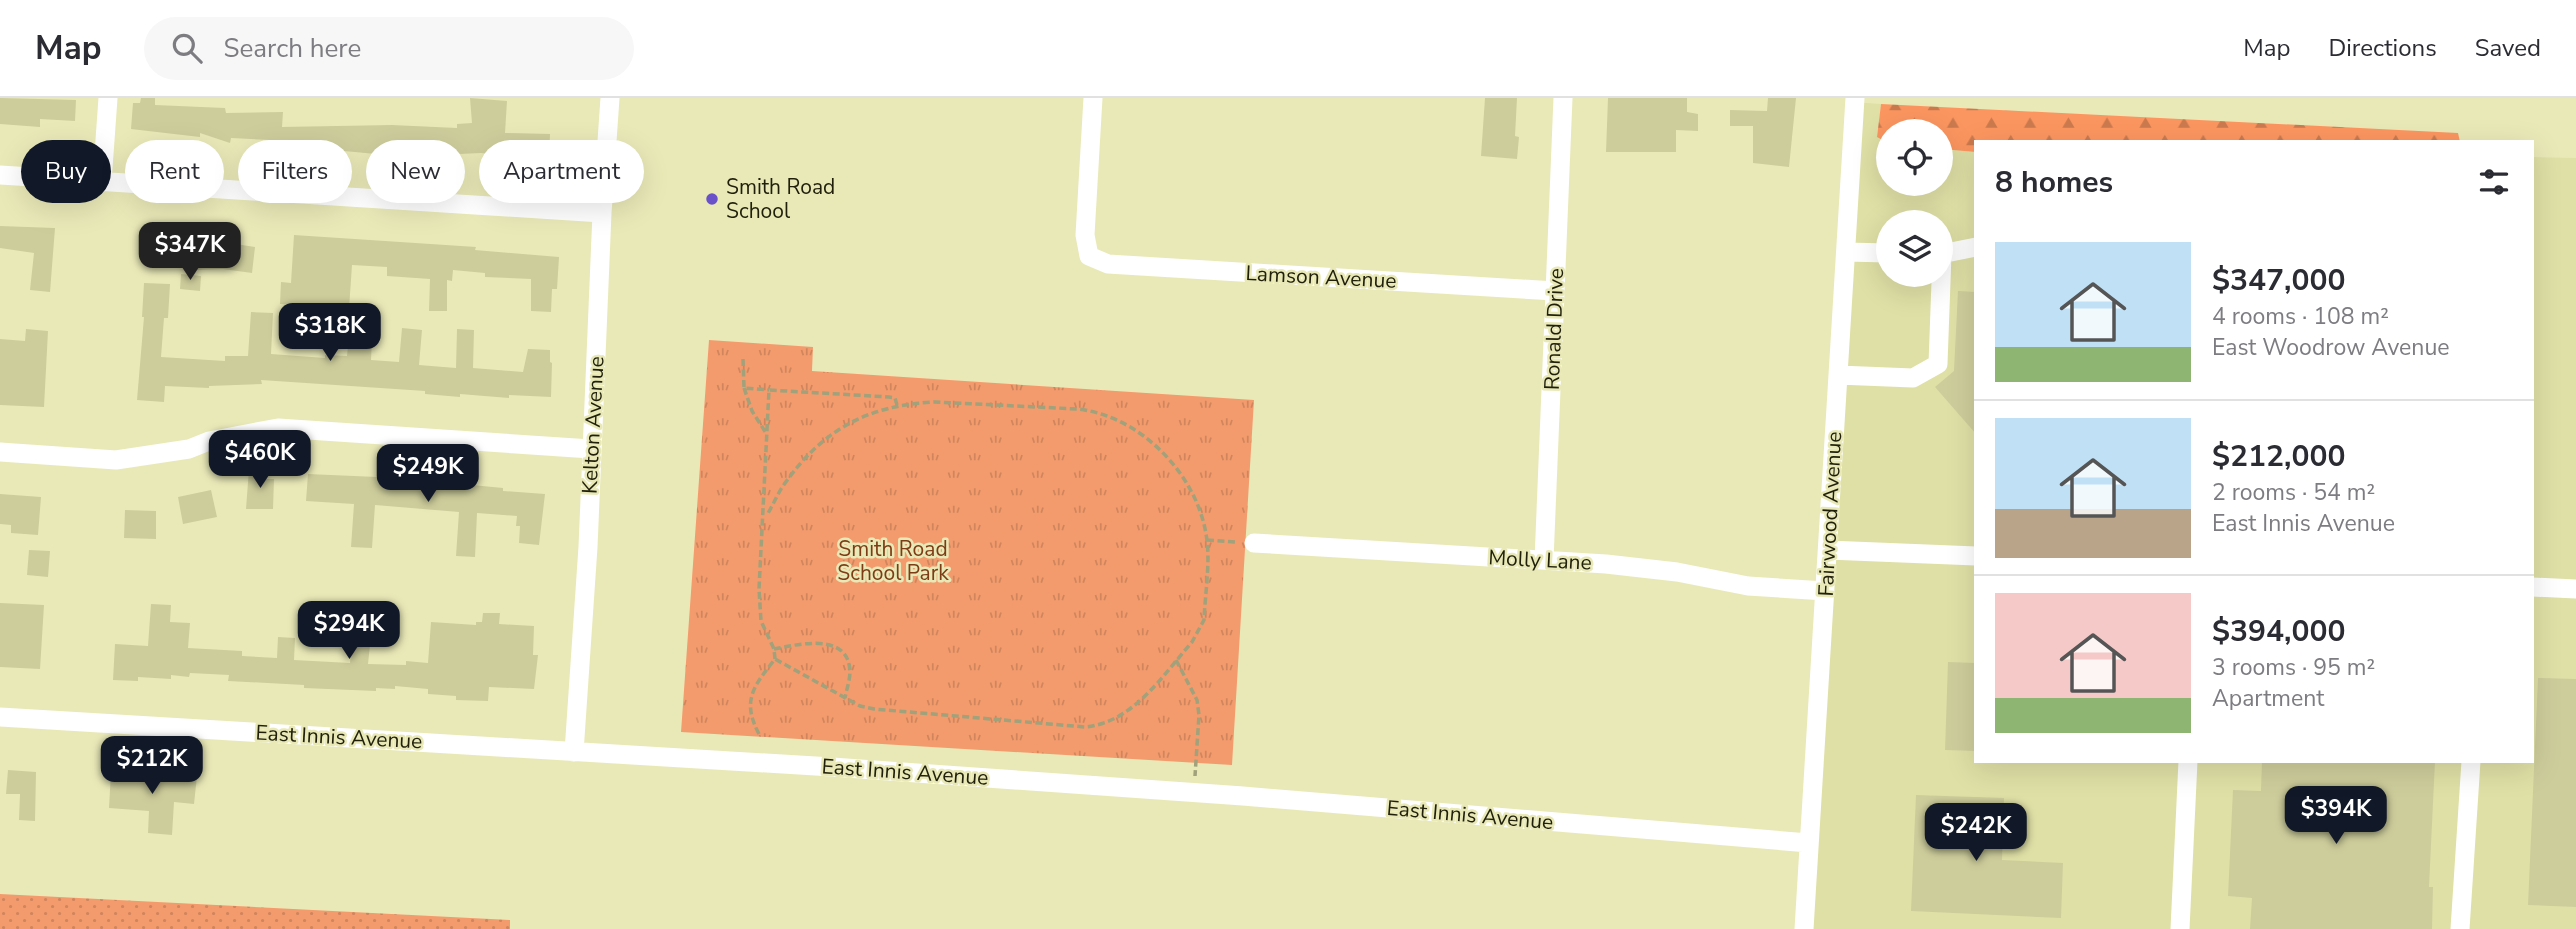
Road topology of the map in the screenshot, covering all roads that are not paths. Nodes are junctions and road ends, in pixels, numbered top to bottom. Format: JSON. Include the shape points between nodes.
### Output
{"nodes":[{"id":1,"x":108,"y":98,"type":"edge"},
{"id":2,"x":610,"y":98,"type":"edge"},
{"id":3,"x":1093,"y":98,"type":"edge"},
{"id":4,"x":1563,"y":98,"type":"edge"},
{"id":5,"x":1855,"y":98,"type":"edge"},
{"id":6,"x":105,"y":140,"type":"edge"},
{"id":7,"x":0,"y":175,"type":"edge"},
{"id":8,"x":21,"y":176,"type":"edge"},
{"id":9,"x":111,"y":183,"type":"edge"},
{"id":10,"x":602,"y":213,"type":"junction"},
{"id":11,"x":1974,"y":247,"type":"edge"},
{"id":12,"x":1953,"y":252,"type":"edge"},
{"id":13,"x":1846,"y":253,"type":"junction"},
{"id":14,"x":1876,"y":253,"type":"edge"},
{"id":15,"x":1940,"y":287,"type":"edge"},
{"id":16,"x":1555,"y":291,"type":"junction"},
{"id":17,"x":1838,"y":375,"type":"junction"},
{"id":18,"x":590,"y":449,"type":"junction"},
{"id":19,"x":0,"y":452,"type":"edge"},
{"id":20,"x":1254,"y":543,"type":"road end"},
{"id":21,"x":1828,"y":550,"type":"junction"},
{"id":22,"x":1974,"y":556,"type":"edge"},
{"id":23,"x":1544,"y":560,"type":"junction"},
{"id":24,"x":2534,"y":587,"type":"edge"},
{"id":25,"x":2576,"y":589,"type":"edge"},
{"id":26,"x":1825,"y":591,"type":"junction"},
{"id":27,"x":0,"y":717,"type":"edge"},
{"id":28,"x":573,"y":751,"type":"junction"},
{"id":29,"x":2188,"y":763,"type":"edge"},
{"id":30,"x":2471,"y":763,"type":"edge"},
{"id":31,"x":1809,"y":843,"type":"junction"},
{"id":32,"x":1804,"y":929,"type":"edge"},
{"id":33,"x":2180,"y":929,"type":"edge"},
{"id":34,"x":2460,"y":929,"type":"edge"}],
"edges":[{"from":1,"to":6,"type":"street"},
{"from":2,"to":10,"type":"street","name":"Kelton Avenue"},
{"from":3,"to":16,"type":"street","name":"Lamson Avenue","via":[[1085,235],[1088,256],[1108,264]]},
{"from":4,"to":16,"type":"street","name":"Ronald Drive"},
{"from":5,"to":13,"type":"street","name":"Fairwood Avenue"},
{"from":7,"to":8,"type":"street"},
{"from":9,"to":10,"type":"street"},
{"from":10,"to":18,"type":"street","name":"Kelton Avenue"},
{"from":11,"to":12,"type":"street"},
{"from":13,"to":14,"type":"street"},
{"from":13,"to":17,"type":"street","name":"Fairwood Avenue"},
{"from":15,"to":17,"type":"street","via":[[1938,364],[1913,378]]},
{"from":16,"to":23,"type":"street","name":"Ronald Drive"},
{"from":17,"to":21,"type":"street","name":"Fairwood Avenue"},
{"from":18,"to":19,"type":"street","via":[[278,428],[116,460]]},
{"from":18,"to":28,"type":"street","name":"Kelton Avenue","via":[[588,547]]},
{"from":20,"to":23,"type":"street","name":"Molly Lane"},
{"from":21,"to":22,"type":"street"},
{"from":21,"to":26,"type":"street","name":"Fairwood Avenue"},
{"from":23,"to":26,"type":"street","name":"Molly Lane"},
{"from":24,"to":25,"type":"street"},
{"from":26,"to":31,"type":"street","name":"Fairwood Avenue"},
{"from":27,"to":28,"type":"street","name":"East Innis Avenue"},
{"from":28,"to":31,"type":"street","name":"East Innis Avenue","via":[[1194,792]]},
{"from":29,"to":33,"type":"street"},
{"from":30,"to":34,"type":"street"},
{"from":31,"to":32,"type":"street","name":"Fairwood Avenue"}]}
